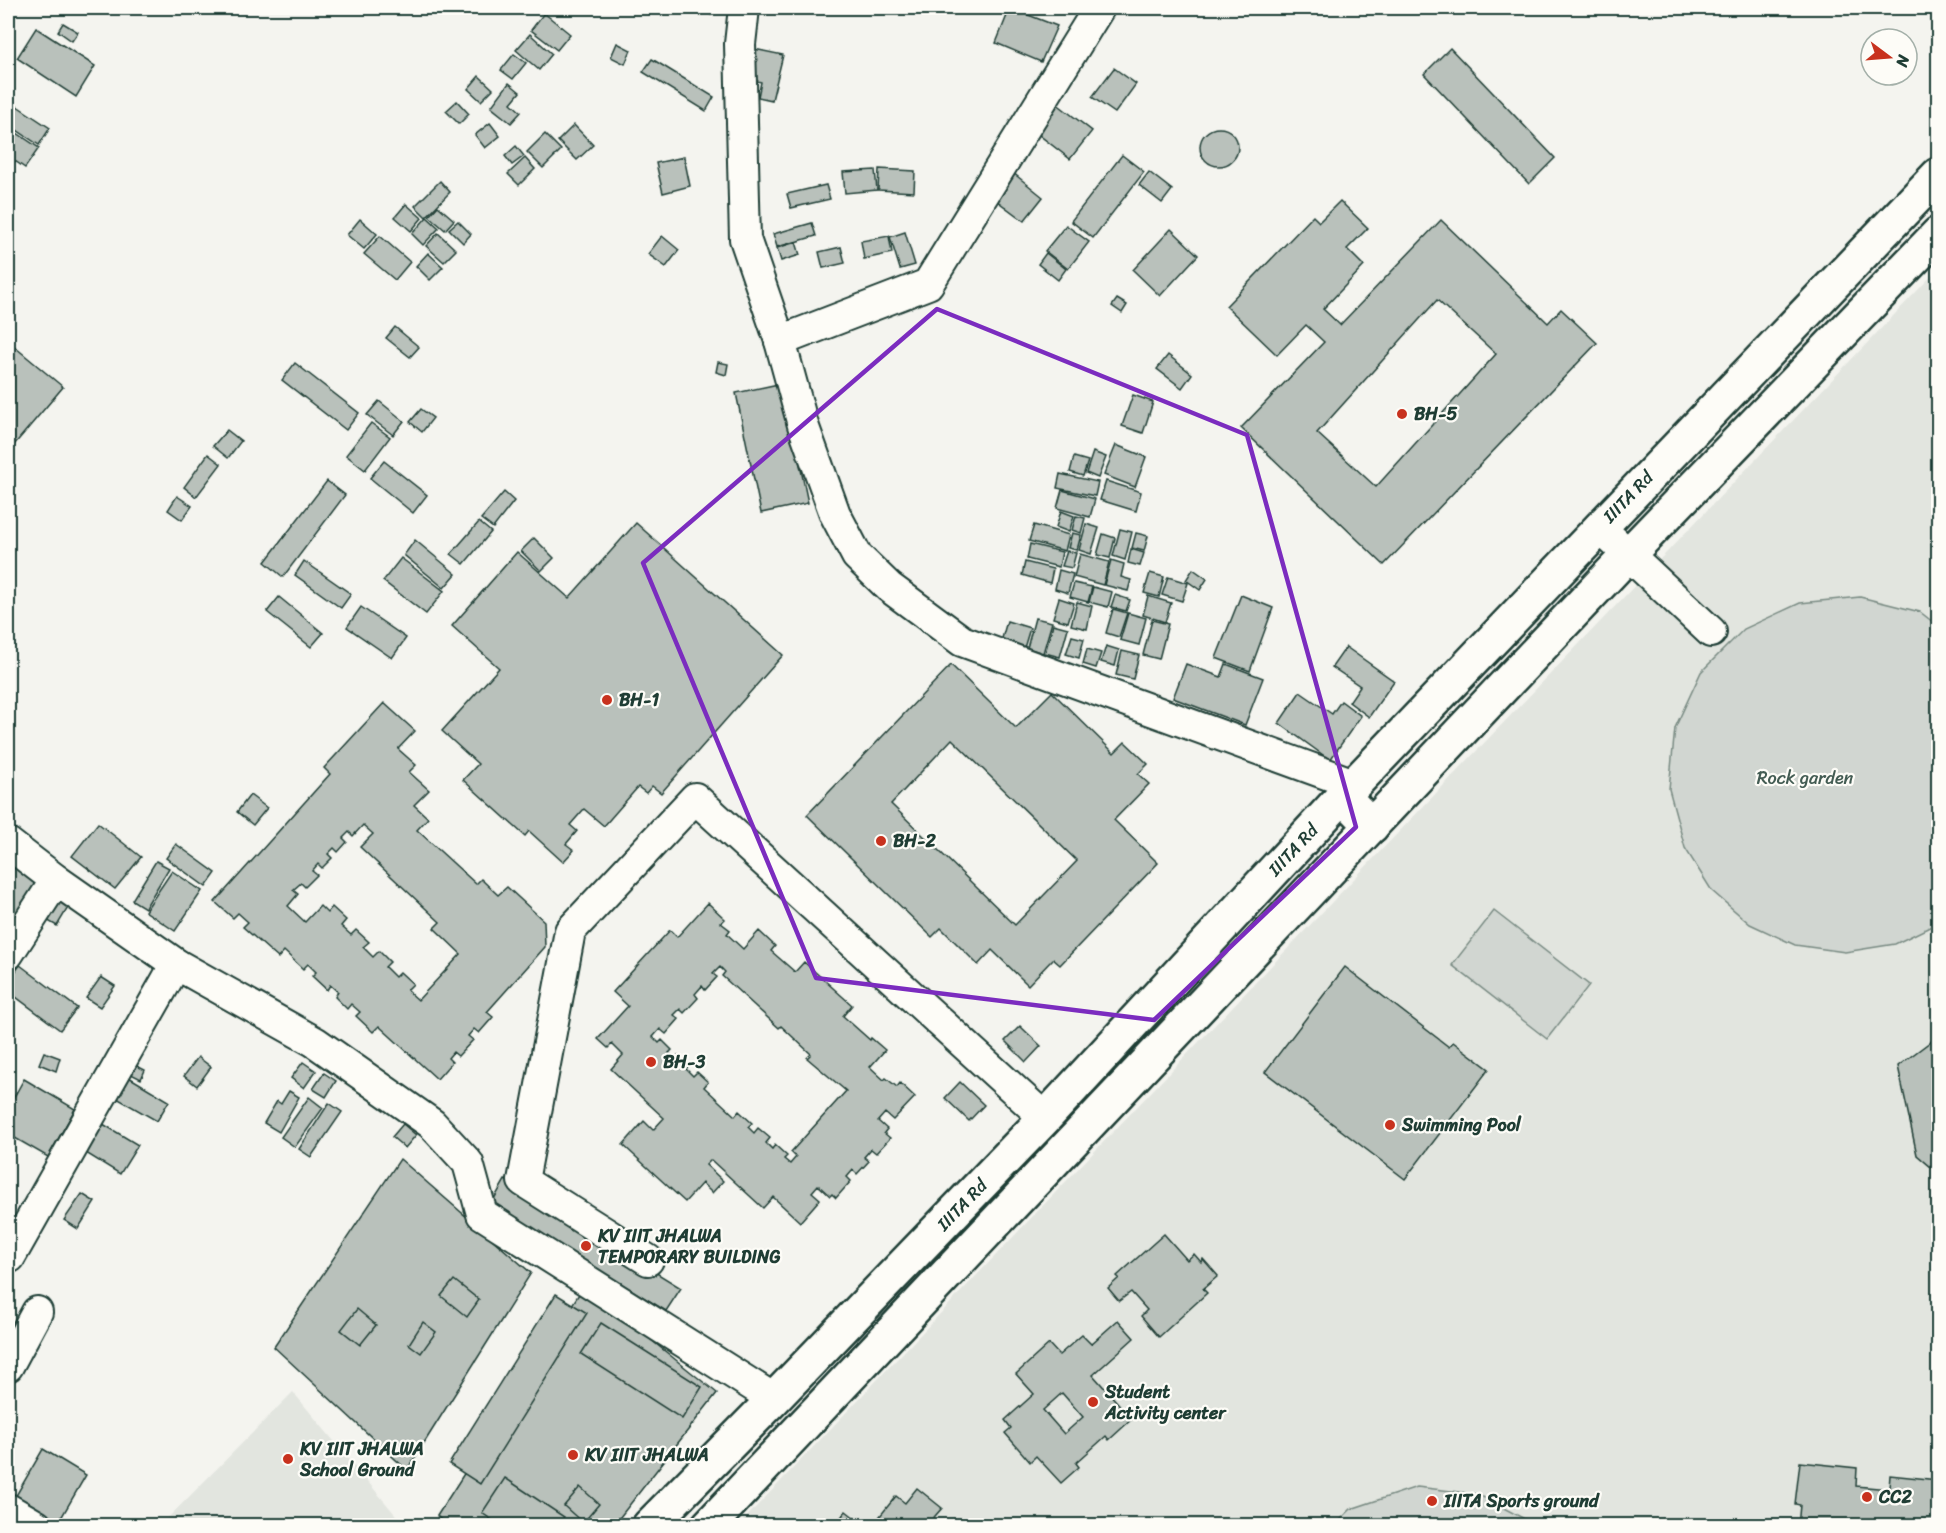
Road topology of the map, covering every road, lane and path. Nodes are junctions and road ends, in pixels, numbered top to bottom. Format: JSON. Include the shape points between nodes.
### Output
{"nodes":[{"id":1,"x":744,"y":8,"type":"edge"},
{"id":2,"x":1099,"y":8,"type":"edge"},
{"id":3,"x":1938,"y":175,"type":"edge"},
{"id":4,"x":1938,"y":234,"type":"edge"},
{"id":5,"x":780,"y":340,"type":"junction"},
{"id":6,"x":1599,"y":527,"type":"junction"},
{"id":7,"x":1628,"y":555,"type":"junction"},
{"id":8,"x":1711,"y":632,"type":"dead end"},
{"id":9,"x":1349,"y":790,"type":"junction"},
{"id":10,"x":1372,"y":826,"type":"junction"},
{"id":11,"x":8,"y":843,"type":"edge"},
{"id":12,"x":56,"y":880,"type":"junction"},
{"id":13,"x":8,"y":954,"type":"edge"},
{"id":14,"x":177,"y":964,"type":"junction"},
{"id":15,"x":1045,"y":1118,"type":"junction"},
{"id":16,"x":1068,"y":1146,"type":"junction"},
{"id":17,"x":10,"y":1257,"type":"dead end"},
{"id":18,"x":648,"y":1260,"type":"dead end"},
{"id":19,"x":37,"y":1312,"type":"dead end"},
{"id":20,"x":8,"y":1366,"type":"edge"},
{"id":21,"x":774,"y":1400,"type":"junction"},
{"id":22,"x":802,"y":1427,"type":"junction"},
{"id":23,"x":8,"y":1509,"type":"edge"},
{"id":24,"x":38,"y":1526,"type":"edge"},
{"id":25,"x":649,"y":1526,"type":"edge"},
{"id":26,"x":708,"y":1526,"type":"edge"}],
"edges":[{"from":1,"to":5,"type":"street","via":[[740,44],[745,239]]},
{"from":2,"to":5,"type":"street","via":[[928,284]]},
{"from":3,"to":6,"type":"main road","name":"IIITA Rd"},
{"from":4,"to":7,"type":"main road","name":"IIITA Rd"},
{"from":5,"to":9,"type":"street","via":[[803,425],[835,514],[857,556],[889,587],[962,641]]},
{"from":6,"to":7,"type":"street"},
{"from":6,"to":9,"type":"main road","name":"IIITA Rd"},
{"from":7,"to":8,"type":"street"},
{"from":7,"to":10,"type":"main road","name":"IIITA Rd"},
{"from":9,"to":10,"type":"main road"},
{"from":9,"to":15,"type":"main road","name":"IIITA Rd"},
{"from":10,"to":16,"type":"main road","name":"IIITA Rd"},
{"from":11,"to":12,"type":"street"},
{"from":12,"to":13,"type":"street"},
{"from":12,"to":14,"type":"street"},
{"from":14,"to":17,"type":"street"},
{"from":14,"to":21,"type":"street","via":[[315,1042],[432,1124],[468,1163],[482,1214]]},
{"from":15,"to":16,"type":"main road"},
{"from":15,"to":18,"type":"street","via":[[695,798],[570,931],[523,1181]]},
{"from":15,"to":21,"type":"main road","name":"IIITA Rd"},
{"from":16,"to":22,"type":"main road","name":"IIITA Rd"},
{"from":19,"to":20,"type":"street"},
{"from":21,"to":22,"type":"main road"},
{"from":21,"to":25,"type":"main road","name":"IIITA Rd"},
{"from":22,"to":26,"type":"main road","name":"IIITA Rd"},
{"from":23,"to":24,"type":"street"}]}
